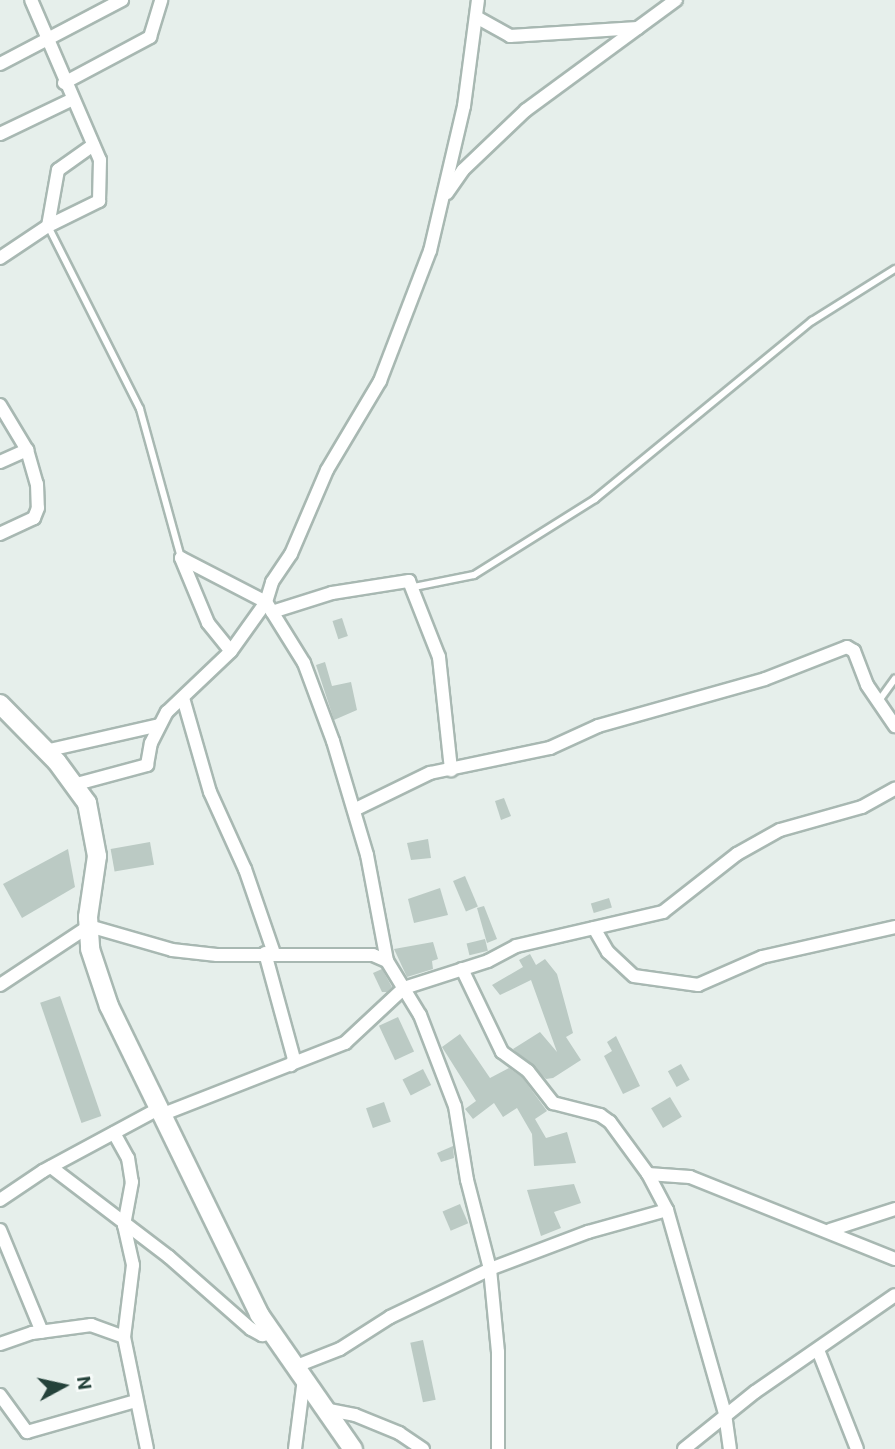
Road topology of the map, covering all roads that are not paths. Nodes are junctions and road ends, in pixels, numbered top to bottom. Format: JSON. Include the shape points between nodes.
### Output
{"nodes":[{"id":1,"x":31,"y":0,"type":"edge"},
{"id":2,"x":122,"y":0,"type":"edge"},
{"id":3,"x":161,"y":0,"type":"edge"},
{"id":4,"x":478,"y":0,"type":"edge"},
{"id":5,"x":676,"y":0,"type":"edge"},
{"id":6,"x":478,"y":18,"type":"junction"},
{"id":7,"x":638,"y":28,"type":"junction"},
{"id":8,"x":46,"y":40,"type":"junction"},
{"id":9,"x":0,"y":64,"type":"edge"},
{"id":10,"x":64,"y":83,"type":"junction"},
{"id":11,"x":71,"y":100,"type":"junction"},
{"id":12,"x":0,"y":134,"type":"edge"},
{"id":13,"x":93,"y":145,"type":"junction"},
{"id":14,"x":442,"y":200,"type":"junction"},
{"id":15,"x":48,"y":226,"type":"junction"},
{"id":16,"x":0,"y":258,"type":"edge"},
{"id":17,"x":895,"y":268,"type":"edge"},
{"id":18,"x":0,"y":405,"type":"edge"},
{"id":19,"x":27,"y":450,"type":"junction"},
{"id":20,"x":0,"y":462,"type":"edge"},
{"id":21,"x":0,"y":534,"type":"edge"},
{"id":22,"x":181,"y":558,"type":"junction"},
{"id":23,"x":414,"y":587,"type":"junction"},
{"id":24,"x":269,"y":607,"type":"junction"},
{"id":25,"x":231,"y":652,"type":"junction"},
{"id":26,"x":895,"y":679,"type":"edge"},
{"id":27,"x":183,"y":698,"type":"junction"},
{"id":28,"x":878,"y":702,"type":"junction"},
{"id":29,"x":0,"y":704,"type":"edge"},
{"id":30,"x":159,"y":725,"type":"junction"},
{"id":31,"x":895,"y":726,"type":"edge"},
{"id":32,"x":45,"y":751,"type":"junction"},
{"id":33,"x":451,"y":770,"type":"junction"},
{"id":34,"x":74,"y":785,"type":"junction"},
{"id":35,"x":895,"y":789,"type":"edge"},
{"id":36,"x":354,"y":810,"type":"junction"},
{"id":37,"x":89,"y":926,"type":"junction"},
{"id":38,"x":895,"y":927,"type":"edge"},
{"id":39,"x":594,"y":928,"type":"junction"},
{"id":40,"x":270,"y":953,"type":"junction"},
{"id":41,"x":387,"y":961,"type":"junction"},
{"id":42,"x":462,"y":969,"type":"junction"},
{"id":43,"x":0,"y":985,"type":"edge"},
{"id":44,"x":404,"y":988,"type":"junction"},
{"id":45,"x":291,"y":1065,"type":"junction"},
{"id":46,"x":160,"y":1112,"type":"junction"},
{"id":47,"x":114,"y":1133,"type":"junction"},
{"id":48,"x":51,"y":1167,"type":"junction"},
{"id":49,"x":648,"y":1174,"type":"junction"},
{"id":50,"x":0,"y":1200,"type":"edge"},
{"id":51,"x":895,"y":1209,"type":"edge"},
{"id":52,"x":667,"y":1210,"type":"junction"},
{"id":53,"x":124,"y":1225,"type":"junction"},
{"id":54,"x":0,"y":1230,"type":"edge"},
{"id":55,"x":830,"y":1230,"type":"junction"},
{"id":56,"x":895,"y":1259,"type":"edge"},
{"id":57,"x":490,"y":1269,"type":"junction"},
{"id":58,"x":895,"y":1295,"type":"edge"},
{"id":59,"x":42,"y":1332,"type":"junction"},
{"id":60,"x":272,"y":1332,"type":"junction"},
{"id":61,"x":124,"y":1337,"type":"junction"},
{"id":62,"x":0,"y":1344,"type":"edge"},
{"id":63,"x":818,"y":1350,"type":"junction"},
{"id":64,"x":299,"y":1373,"type":"junction"},
{"id":65,"x":0,"y":1395,"type":"edge"},
{"id":66,"x":136,"y":1401,"type":"junction"},
{"id":67,"x":329,"y":1410,"type":"junction"},
{"id":68,"x":725,"y":1414,"type":"junction"},
{"id":69,"x":147,"y":1449,"type":"edge"},
{"id":70,"x":295,"y":1449,"type":"edge"},
{"id":71,"x":353,"y":1449,"type":"edge"},
{"id":72,"x":423,"y":1449,"type":"edge"},
{"id":73,"x":498,"y":1449,"type":"edge"},
{"id":74,"x":684,"y":1449,"type":"edge"},
{"id":75,"x":730,"y":1449,"type":"edge"},
{"id":76,"x":857,"y":1449,"type":"edge"}],
"edges":[{"from":1,"to":8,"type":"street"},
{"from":2,"to":8,"type":"street"},
{"from":3,"to":10,"type":"street","via":[[150,37]]},
{"from":4,"to":6,"type":"street"},
{"from":5,"to":7,"type":"street"},
{"from":6,"to":7,"type":"street","via":[[510,36]]},
{"from":6,"to":14,"type":"street"},
{"from":7,"to":14,"type":"street","via":[[526,110],[463,170]]},
{"from":8,"to":9,"type":"street"},
{"from":8,"to":10,"type":"street"},
{"from":10,"to":11,"type":"street"},
{"from":11,"to":12,"type":"street"},
{"from":11,"to":13,"type":"street"},
{"from":13,"to":15,"type":"street","via":[[58,170]]},
{"from":13,"to":15,"type":"street","via":[[101,164],[98,204]]},
{"from":14,"to":24,"type":"street","via":[[430,251],[380,381],[327,470]]},
{"from":15,"to":16,"type":"street"},
{"from":15,"to":22,"type":"lane","via":[[140,409]]},
{"from":17,"to":23,"type":"lane","via":[[812,321],[595,499],[474,575]]},
{"from":18,"to":19,"type":"street"},
{"from":19,"to":20,"type":"street"},
{"from":19,"to":21,"type":"street","via":[[38,508],[34,518]]},
{"from":22,"to":24,"type":"street"},
{"from":22,"to":25,"type":"street","via":[[208,623]]},
{"from":23,"to":24,"type":"street","via":[[402,581]]},
{"from":23,"to":33,"type":"street","via":[[439,657]]},
{"from":24,"to":25,"type":"street"},
{"from":24,"to":36,"type":"street","via":[[304,663]]},
{"from":25,"to":27,"type":"street"},
{"from":26,"to":28,"type":"lane"},
{"from":27,"to":30,"type":"street"},
{"from":27,"to":40,"type":"street","via":[[210,792],[244,869]]},
{"from":28,"to":31,"type":"street"},
{"from":28,"to":33,"type":"street","via":[[854,651],[847,647],[765,679],[598,726],[550,748]]},
{"from":29,"to":32,"type":"street"},
{"from":30,"to":32,"type":"street"},
{"from":30,"to":34,"type":"street","via":[[147,765]]},
{"from":32,"to":34,"type":"street"},
{"from":33,"to":36,"type":"street","via":[[408,782]]},
{"from":34,"to":37,"type":"street","via":[[87,803],[94,825],[97,856]]},
{"from":35,"to":39,"type":"street","via":[[862,807],[780,830],[737,854],[663,912]]},
{"from":36,"to":41,"type":"street"},
{"from":37,"to":40,"type":"street","via":[[172,950]]},
{"from":37,"to":43,"type":"street"},
{"from":37,"to":46,"type":"street","via":[[90,949],[109,1006]]},
{"from":38,"to":39,"type":"street","via":[[762,957],[698,985],[634,976],[608,952]]},
{"from":39,"to":42,"type":"street","via":[[516,946]]},
{"from":40,"to":41,"type":"street","via":[[373,955]]},
{"from":40,"to":45,"type":"street","via":[[294,1059]]},
{"from":41,"to":44,"type":"street"},
{"from":42,"to":44,"type":"street"},
{"from":42,"to":49,"type":"street","via":[[502,1052],[527,1071],[553,1103],[610,1122]]},
{"from":44,"to":45,"type":"street","via":[[345,1044]]},
{"from":44,"to":57,"type":"street","via":[[420,1015],[455,1106],[467,1181]]},
{"from":45,"to":46,"type":"street"},
{"from":46,"to":47,"type":"street"},
{"from":46,"to":60,"type":"street","via":[[229,1259]]},
{"from":47,"to":48,"type":"street"},
{"from":47,"to":53,"type":"street","via":[[128,1158],[132,1182]]},
{"from":48,"to":50,"type":"street"},
{"from":48,"to":53,"type":"street","via":[[107,1207]]},
{"from":49,"to":52,"type":"street"},
{"from":49,"to":55,"type":"street","via":[[690,1177],[739,1200]]},
{"from":51,"to":55,"type":"street"},
{"from":52,"to":57,"type":"street","via":[[575,1236]]},
{"from":52,"to":68,"type":"street"},
{"from":53,"to":60,"type":"street","via":[[169,1257],[251,1329],[262,1335]]},
{"from":53,"to":61,"type":"street","via":[[133,1265]]},
{"from":54,"to":59,"type":"street"},
{"from":55,"to":56,"type":"street"},
{"from":57,"to":64,"type":"street","via":[[390,1317]]},
{"from":57,"to":73,"type":"street","via":[[498,1352]]},
{"from":58,"to":63,"type":"street"},
{"from":59,"to":61,"type":"street","via":[[92,1325]]},
{"from":59,"to":62,"type":"street"},
{"from":60,"to":64,"type":"street"},
{"from":61,"to":66,"type":"street","via":[[136,1381]]},
{"from":63,"to":68,"type":"street"},
{"from":63,"to":76,"type":"street"},
{"from":64,"to":67,"type":"street"},
{"from":64,"to":70,"type":"street"},
{"from":65,"to":66,"type":"street","via":[[27,1432]]},
{"from":66,"to":69,"type":"street"},
{"from":67,"to":71,"type":"street"},
{"from":67,"to":72,"type":"street","via":[[366,1419]]},
{"from":68,"to":74,"type":"street"},
{"from":68,"to":75,"type":"street"}]}
